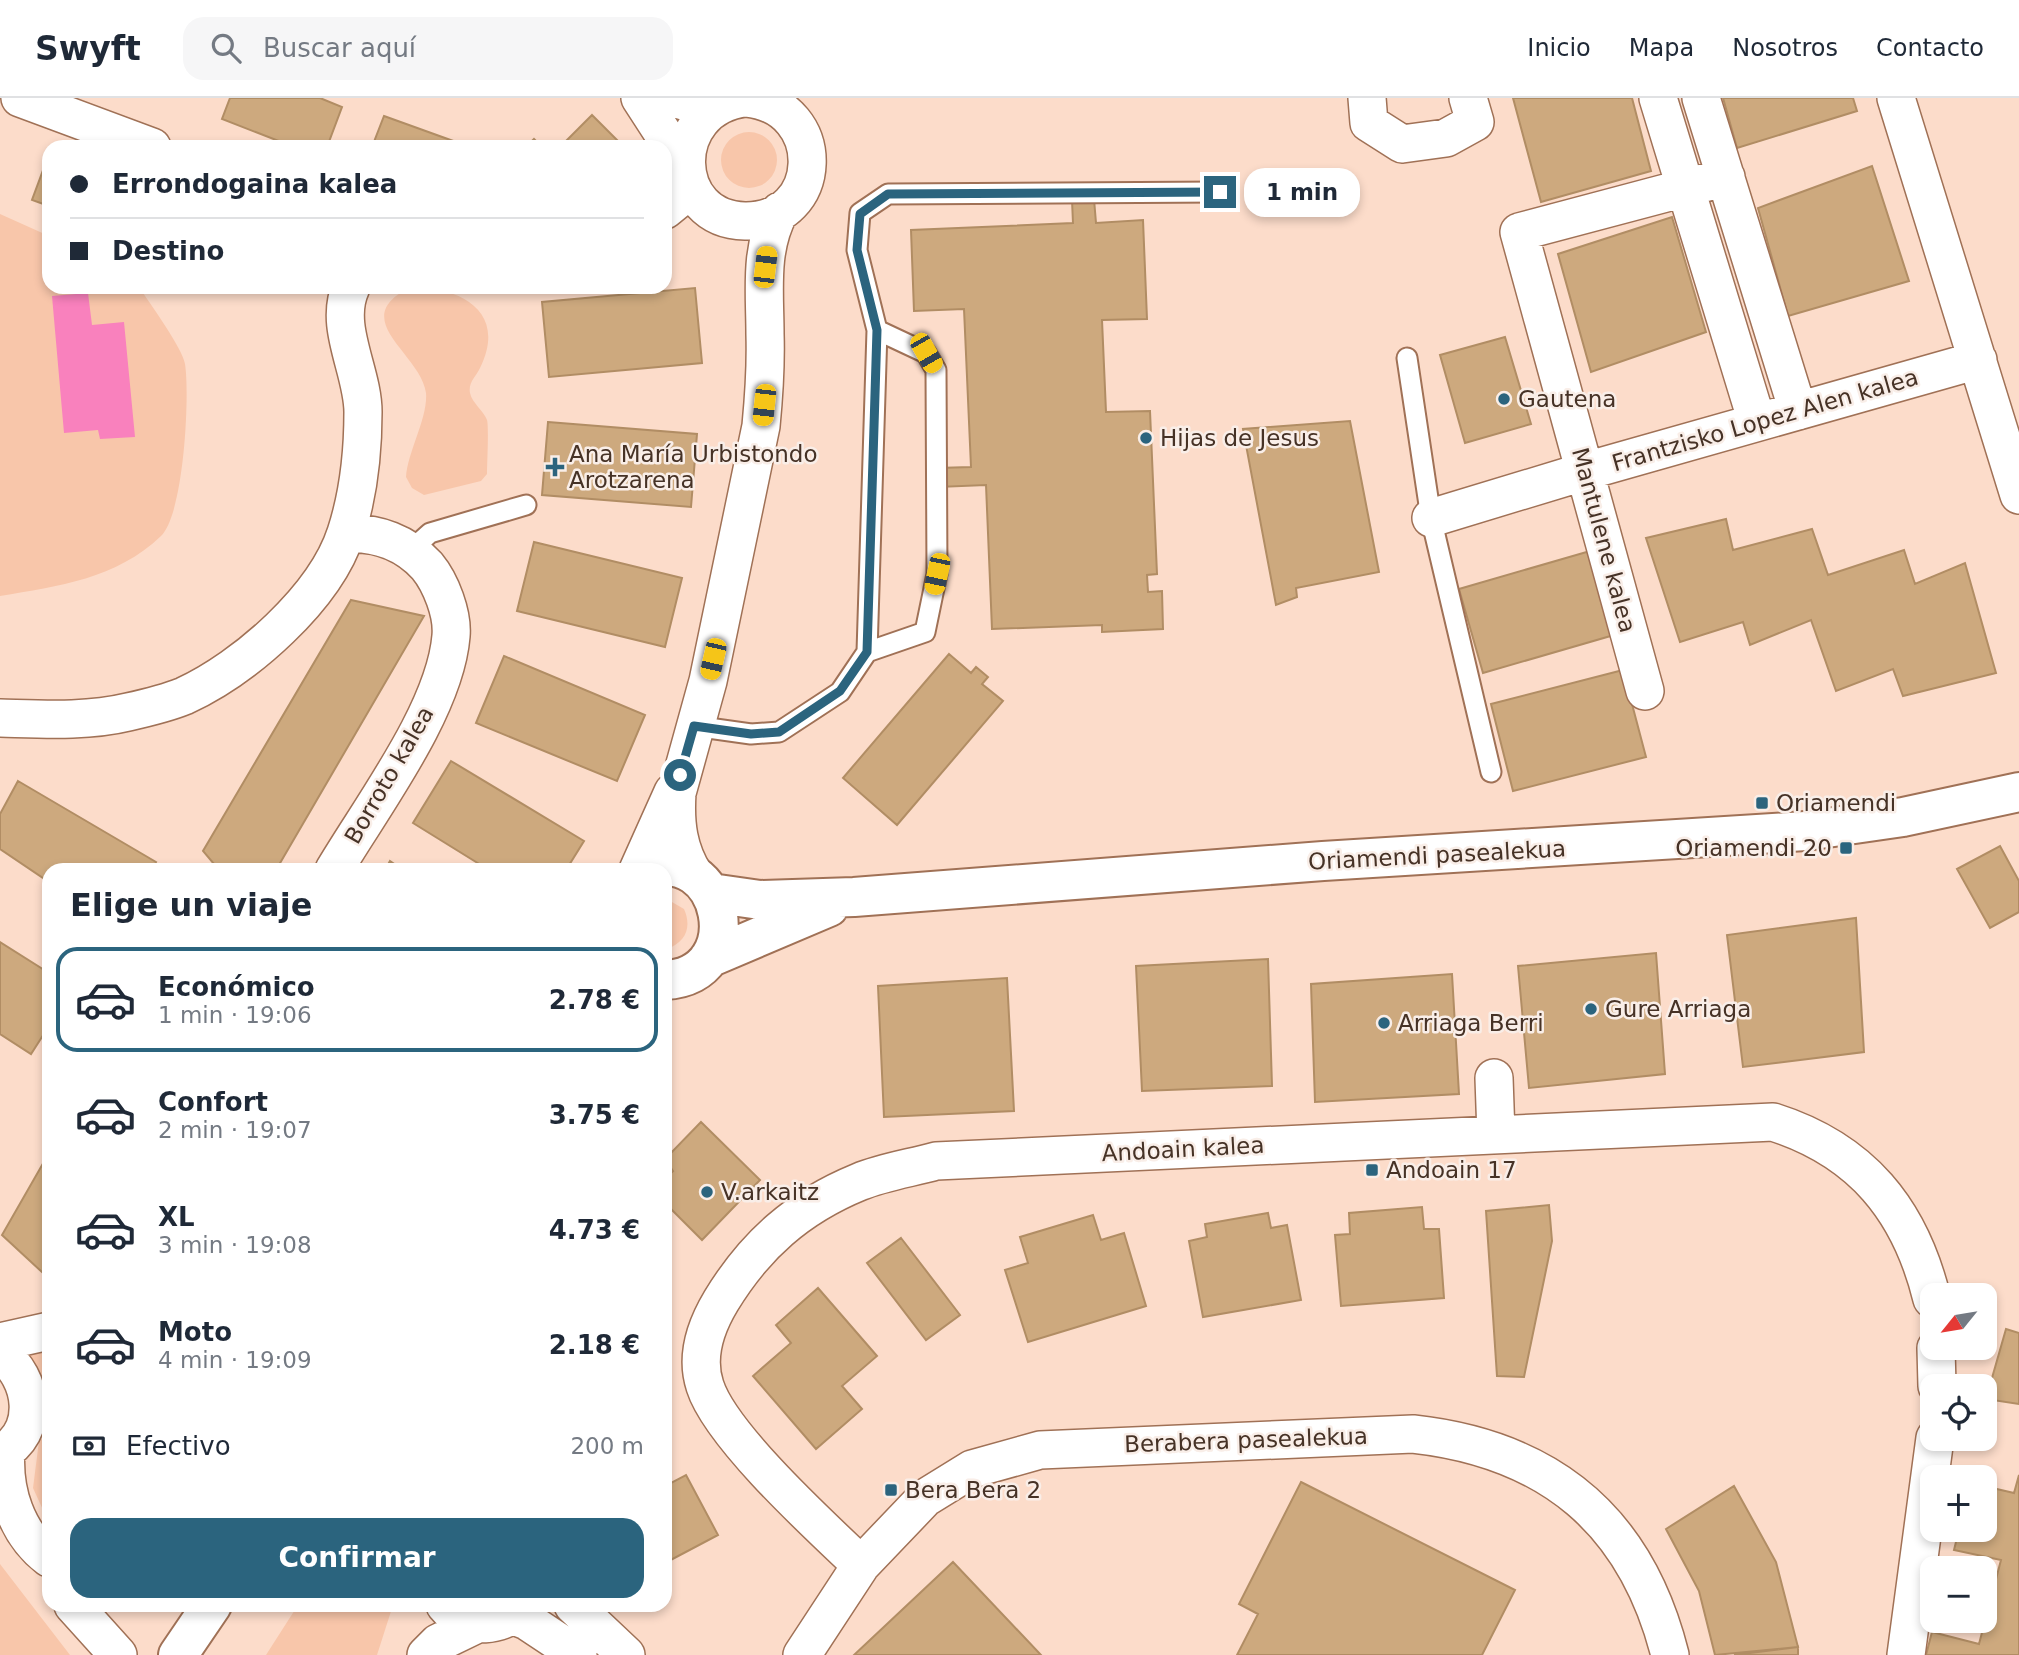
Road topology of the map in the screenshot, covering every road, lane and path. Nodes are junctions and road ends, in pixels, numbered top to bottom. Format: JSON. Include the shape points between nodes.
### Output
{"nodes":[{"id":1,"x":20,"y":98,"type":"edge"},
{"id":2,"x":640,"y":98,"type":"edge"},
{"id":3,"x":674,"y":98,"type":"edge"},
{"id":4,"x":1367,"y":98,"type":"edge"},
{"id":5,"x":1468,"y":98,"type":"edge"},
{"id":6,"x":1658,"y":98,"type":"edge"},
{"id":7,"x":1701,"y":98,"type":"edge"},
{"id":8,"x":1896,"y":98,"type":"edge"},
{"id":9,"x":767,"y":104,"type":"edge"},
{"id":10,"x":133,"y":140,"type":"edge"},
{"id":11,"x":659,"y":140,"type":"edge"},
{"id":12,"x":672,"y":169,"type":"edge"},
{"id":13,"x":1726,"y":177,"type":"junction"},
{"id":14,"x":1685,"y":186,"type":"junction"},
{"id":15,"x":681,"y":189,"type":"edge"},
{"id":16,"x":1220,"y":192,"type":"dead end"},
{"id":17,"x":780,"y":211,"type":"junction"},
{"id":18,"x":730,"y":218,"type":"junction"},
{"id":19,"x":343,"y":294,"type":"edge"},
{"id":20,"x":765,"y":307,"type":"junction"},
{"id":21,"x":877,"y":330,"type":"junction"},
{"id":22,"x":1407,"y":358,"type":"dead end"},
{"id":23,"x":1978,"y":360,"type":"junction"},
{"id":24,"x":1797,"y":411,"type":"junction"},
{"id":25,"x":1757,"y":422,"type":"junction"},
{"id":26,"x":1586,"y":471,"type":"junction"},
{"id":27,"x":2019,"y":495,"type":"edge"},
{"id":28,"x":526,"y":505,"type":"dead end"},
{"id":29,"x":1431,"y":518,"type":"junction"},
{"id":30,"x":345,"y":534,"type":"junction"},
{"id":31,"x":411,"y":550,"type":"junction"},
{"id":32,"x":867,"y":652,"type":"junction"},
{"id":33,"x":1645,"y":691,"type":"dead end"},
{"id":34,"x":0,"y":718,"type":"edge"},
{"id":35,"x":694,"y":726,"type":"junction"},
{"id":36,"x":1491,"y":772,"type":"dead end"},
{"id":37,"x":680,"y":775,"type":"junction"},
{"id":38,"x":2019,"y":793,"type":"edge"},
{"id":39,"x":338,"y":863,"type":"edge"},
{"id":40,"x":641,"y":863,"type":"edge"},
{"id":41,"x":672,"y":867,"type":"edge"},
{"id":42,"x":703,"y":884,"type":"junction"},
{"id":43,"x":854,"y":897,"type":"junction"},
{"id":44,"x":709,"y":958,"type":"junction"},
{"id":45,"x":672,"y":979,"type":"edge"},
{"id":46,"x":1494,"y":1077,"type":"dead end"},
{"id":47,"x":1496,"y":1135,"type":"junction"},
{"id":48,"x":1928,"y":1283,"type":"edge"},
{"id":49,"x":42,"y":1333,"type":"edge"},
{"id":50,"x":0,"y":1342,"type":"edge"},
{"id":51,"x":0,"y":1353,"type":"edge"},
{"id":52,"x":39,"y":1403,"type":"edge"},
{"id":53,"x":1933,"y":1451,"type":"edge"},
{"id":54,"x":3,"y":1452,"type":"edge"},
{"id":55,"x":0,"y":1529,"type":"edge"},
{"id":56,"x":42,"y":1550,"type":"edge"},
{"id":57,"x":861,"y":1565,"type":"junction"},
{"id":58,"x":42,"y":1572,"type":"edge"},
{"id":59,"x":79,"y":1612,"type":"edge"},
{"id":60,"x":207,"y":1612,"type":"edge"},
{"id":61,"x":232,"y":1612,"type":"edge"},
{"id":62,"x":425,"y":1612,"type":"edge"},
{"id":63,"x":454,"y":1612,"type":"edge"},
{"id":64,"x":518,"y":1612,"type":"edge"},
{"id":65,"x":521,"y":1612,"type":"edge"},
{"id":66,"x":580,"y":1612,"type":"edge"},
{"id":67,"x":477,"y":1624,"type":"junction"},
{"id":68,"x":118,"y":1655,"type":"edge"},
{"id":69,"x":178,"y":1655,"type":"edge"},
{"id":70,"x":209,"y":1655,"type":"edge"},
{"id":71,"x":414,"y":1655,"type":"edge"},
{"id":72,"x":426,"y":1655,"type":"edge"},
{"id":73,"x":578,"y":1655,"type":"edge"},
{"id":74,"x":626,"y":1655,"type":"edge"},
{"id":75,"x":802,"y":1655,"type":"edge"},
{"id":76,"x":1670,"y":1655,"type":"edge"},
{"id":77,"x":1906,"y":1655,"type":"edge"}],
"edges":[{"from":1,"to":10,"type":"street"},
{"from":2,"to":11,"type":"street"},
{"from":3,"to":9,"type":"street","via":[[700,106]]},
{"from":4,"to":5,"type":"street","via":[[1369,123],[1402,144],[1446,138],[1475,122]]},
{"from":6,"to":14,"type":"street"},
{"from":7,"to":13,"type":"street"},
{"from":8,"to":23,"type":"street"},
{"from":9,"to":15,"type":"street","via":[[696,124],[685,153]]},
{"from":9,"to":17,"type":"street","via":[[807,151],[801,189]]},
{"from":12,"to":15,"type":"street"},
{"from":13,"to":14,"type":"street","name":"Mantulene kalea"},
{"from":13,"to":24,"type":"street"},
{"from":14,"to":25,"type":"street"},
{"from":14,"to":26,"type":"street","name":"Mantulene kalea","via":[[1519,232]]},
{"from":15,"to":18,"type":"street"},
{"from":16,"to":21,"type":"lane","via":[[888,194],[860,214],[857,250]]},
{"from":17,"to":18,"type":"street","via":[[756,220]]},
{"from":17,"to":20,"type":"street","via":[[768,241]]},
{"from":18,"to":20,"type":"street","via":[[745,242]]},
{"from":19,"to":30,"type":"street","via":[[363,410],[356,485]]},
{"from":20,"to":35,"type":"street","via":[[766,383],[761,426],[733,570]]},
{"from":21,"to":32,"type":"lane"},
{"from":21,"to":32,"type":"lane","via":[[926,353],[936,370],[937,574],[925,632]]},
{"from":22,"to":29,"type":"lane"},
{"from":23,"to":24,"type":"street","name":"Frantzisko Lopez Alen kalea"},
{"from":23,"to":27,"type":"street"},
{"from":24,"to":25,"type":"street","name":"Frantzisko Lopez Alen kalea"},
{"from":25,"to":26,"type":"street","name":"Frantzisko Lopez Alen kalea"},
{"from":26,"to":29,"type":"street","name":"Frantzisko Lopez Alen kalea"},
{"from":26,"to":33,"type":"street","name":"Mantulene kalea"},
{"from":28,"to":31,"type":"lane","via":[[430,533]]},
{"from":29,"to":36,"type":"lane"},
{"from":30,"to":31,"type":"street","name":"Borroto kalea","via":[[382,537]]},
{"from":30,"to":34,"type":"street","via":[[327,570],[288,621],[240,663],[183,696],[125,713]]},
{"from":31,"to":39,"type":"street","name":"Borroto kalea","via":[[432,572],[441,591],[451,634],[447,659],[425,719]]},
{"from":32,"to":35,"type":"lane","via":[[840,691],[779,732],[751,734]]},
{"from":35,"to":37,"type":"street"},
{"from":37,"to":40,"type":"street"},
{"from":37,"to":42,"type":"street","via":[[678,832],[687,863]]},
{"from":38,"to":43,"type":"street","name":"Oriamendi pasealekua","via":[[1806,831]]},
{"from":41,"to":42,"type":"street","name":"Oriamendi pasealekua"},
{"from":42,"to":43,"type":"street","name":"Oriamendi pasealekua","via":[[760,900]]},
{"from":42,"to":44,"type":"street","via":[[718,908],[720,926]]},
{"from":43,"to":44,"type":"street","name":"Oriamendi pasealekua"},
{"from":44,"to":45,"type":"street","name":"Oriamendi pasealekua","via":[[685,976]]},
{"from":46,"to":47,"type":"street"},
{"from":47,"to":48,"type":"street","name":"Andoain kalea","via":[[1773,1122],[1804,1132],[1865,1171],[1890,1203]]},
{"from":47,"to":57,"type":"street","name":"Andoain kalea","via":[[936,1161],[860,1181],[814,1205],[750,1257],[709,1320],[700,1356],[705,1387],[728,1427]]},
{"from":49,"to":50,"type":"street"},
{"from":51,"to":52,"type":"street"},
{"from":52,"to":54,"type":"street","via":[[18,1440]]},
{"from":53,"to":77,"type":"street"},
{"from":54,"to":56,"type":"street","via":[[11,1504]]},
{"from":55,"to":58,"type":"street"},
{"from":57,"to":75,"type":"street","name":"Berabera pasealekua"},
{"from":57,"to":76,"type":"street","name":"Berabera pasealekua","via":[[925,1498],[972,1469],[1040,1450],[1386,1435],[1438,1437],[1524,1462],[1587,1505],[1614,1534],[1639,1572],[1662,1623]]},
{"from":59,"to":68,"type":"street"},
{"from":60,"to":69,"type":"street"},
{"from":61,"to":70,"type":"street"},
{"from":62,"to":71,"type":"street"},
{"from":63,"to":67,"type":"street"},
{"from":64,"to":67,"type":"street","via":[[502,1622]]},
{"from":65,"to":73,"type":"street"},
{"from":66,"to":74,"type":"street"},
{"from":67,"to":72,"type":"street","via":[[438,1643]]}]}
